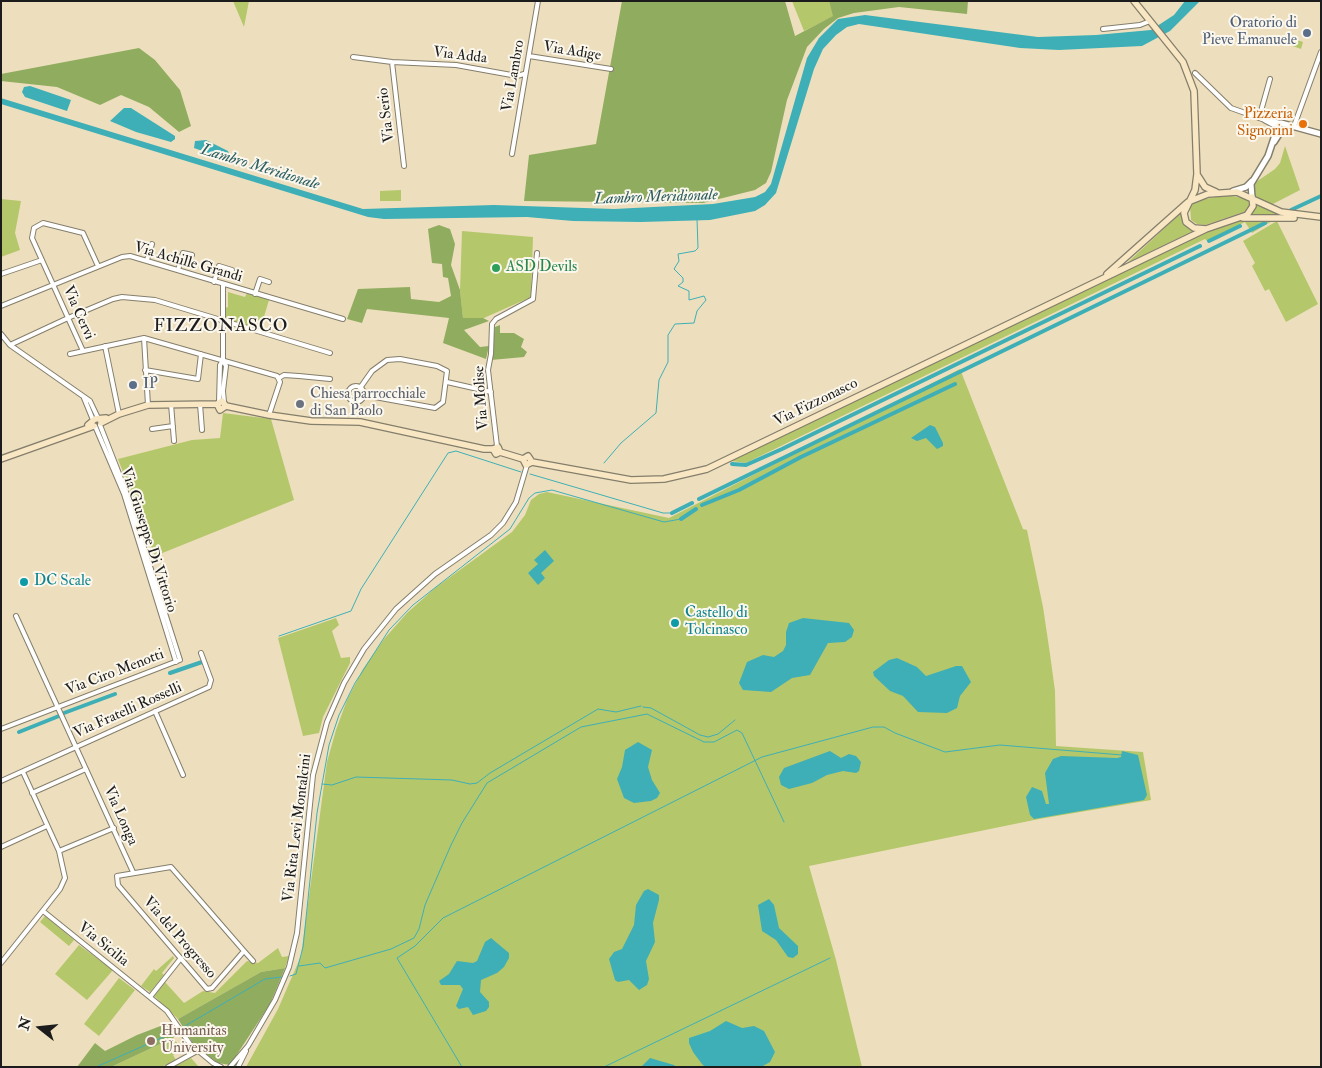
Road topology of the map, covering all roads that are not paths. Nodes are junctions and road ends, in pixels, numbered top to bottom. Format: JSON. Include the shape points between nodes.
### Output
{"nodes":[{"id":1,"x":538,"y":1,"type":"edge"},
{"id":2,"x":1134,"y":1,"type":"edge"},
{"id":3,"x":1153,"y":24,"type":"junction"},
{"id":4,"x":1103,"y":29,"type":"dead end"},
{"id":5,"x":1321,"y":52,"type":"edge"},
{"id":6,"x":529,"y":56,"type":"junction"},
{"id":7,"x":353,"y":58,"type":"dead end"},
{"id":8,"x":392,"y":62,"type":"junction"},
{"id":9,"x":611,"y":69,"type":"dead end"},
{"id":10,"x":1195,"y":73,"type":"dead end"},
{"id":11,"x":524,"y":74,"type":"junction"},
{"id":12,"x":1270,"y":79,"type":"dead end"},
{"id":13,"x":1260,"y":119,"type":"junction"},
{"id":14,"x":1294,"y":126,"type":"junction"},
{"id":15,"x":1281,"y":127,"type":"junction"},
{"id":16,"x":1321,"y":134,"type":"edge"},
{"id":17,"x":512,"y":154,"type":"dead end"},
{"id":18,"x":404,"y":166,"type":"dead end"},
{"id":19,"x":1197,"y":174,"type":"junction"},
{"id":20,"x":1255,"y":177,"type":"junction"},
{"id":21,"x":1231,"y":191,"type":"junction"},
{"id":22,"x":1217,"y":192,"type":"junction"},
{"id":23,"x":1252,"y":197,"type":"junction"},
{"id":24,"x":1188,"y":202,"type":"junction"},
{"id":25,"x":1239,"y":218,"type":"junction"},
{"id":26,"x":1321,"y":218,"type":"edge"},
{"id":27,"x":1206,"y":230,"type":"junction"},
{"id":28,"x":152,"y":244,"type":"dead end"},
{"id":29,"x":537,"y":253,"type":"dead end"},
{"id":30,"x":192,"y":255,"type":"dead end"},
{"id":31,"x":42,"y":260,"type":"junction"},
{"id":32,"x":147,"y":260,"type":"junction"},
{"id":33,"x":98,"y":266,"type":"junction"},
{"id":34,"x":178,"y":270,"type":"junction"},
{"id":35,"x":232,"y":270,"type":"dead end"},
{"id":36,"x":1,"y":274,"type":"edge"},
{"id":37,"x":214,"y":282,"type":"junction"},
{"id":38,"x":269,"y":282,"type":"dead end"},
{"id":39,"x":1096,"y":282,"type":"junction"},
{"id":40,"x":53,"y":284,"type":"junction"},
{"id":41,"x":223,"y":285,"type":"junction"},
{"id":42,"x":255,"y":294,"type":"junction"},
{"id":43,"x":1,"y":306,"type":"edge"},
{"id":44,"x":68,"y":318,"type":"junction"},
{"id":45,"x":343,"y":320,"type":"dead end"},
{"id":46,"x":222,"y":322,"type":"junction"},
{"id":47,"x":1,"y":334,"type":"edge"},
{"id":48,"x":144,"y":338,"type":"junction"},
{"id":49,"x":10,"y":345,"type":"junction"},
{"id":50,"x":105,"y":346,"type":"junction"},
{"id":51,"x":83,"y":351,"type":"junction"},
{"id":52,"x":330,"y":353,"type":"dead end"},
{"id":53,"x":70,"y":354,"type":"dead end"},
{"id":54,"x":201,"y":354,"type":"junction"},
{"id":55,"x":223,"y":360,"type":"junction"},
{"id":56,"x":145,"y":370,"type":"junction"},
{"id":57,"x":279,"y":378,"type":"junction"},
{"id":58,"x":330,"y":379,"type":"dead end"},
{"id":59,"x":447,"y":382,"type":"junction"},
{"id":60,"x":360,"y":388,"type":"junction"},
{"id":61,"x":491,"y":392,"type":"junction"},
{"id":62,"x":364,"y":395,"type":"junction"},
{"id":63,"x":148,"y":404,"type":"junction"},
{"id":64,"x":170,"y":404,"type":"junction"},
{"id":65,"x":200,"y":404,"type":"junction"},
{"id":66,"x":221,"y":404,"type":"junction"},
{"id":67,"x":119,"y":414,"type":"junction"},
{"id":68,"x":269,"y":415,"type":"junction"},
{"id":69,"x":97,"y":422,"type":"junction"},
{"id":70,"x":173,"y":426,"type":"junction"},
{"id":71,"x":152,"y":429,"type":"dead end"},
{"id":72,"x":202,"y":430,"type":"dead end"},
{"id":73,"x":174,"y":441,"type":"dead end"},
{"id":74,"x":496,"y":449,"type":"junction"},
{"id":75,"x":1,"y":459,"type":"edge"},
{"id":76,"x":528,"y":465,"type":"junction"},
{"id":77,"x":16,"y":616,"type":"dead end"},
{"id":78,"x":201,"y":653,"type":"dead end"},
{"id":79,"x":178,"y":661,"type":"joint"},
{"id":80,"x":58,"y":707,"type":"junction"},
{"id":81,"x":155,"y":712,"type":"junction"},
{"id":82,"x":1,"y":729,"type":"edge"},
{"id":83,"x":77,"y":747,"type":"junction"},
{"id":84,"x":86,"y":769,"type":"junction"},
{"id":85,"x":23,"y":772,"type":"junction"},
{"id":86,"x":183,"y":775,"type":"dead end"},
{"id":87,"x":1,"y":781,"type":"edge"},
{"id":88,"x":32,"y":793,"type":"junction"},
{"id":89,"x":47,"y":826,"type":"junction"},
{"id":90,"x":114,"y":828,"type":"junction"},
{"id":91,"x":1,"y":847,"type":"edge"},
{"id":92,"x":59,"y":851,"type":"junction"},
{"id":93,"x":133,"y":872,"type":"junction"},
{"id":94,"x":42,"y":911,"type":"junction"},
{"id":95,"x":244,"y":951,"type":"junction"},
{"id":96,"x":181,"y":958,"type":"junction"},
{"id":97,"x":1,"y":962,"type":"edge"},
{"id":98,"x":253,"y":962,"type":"dead end"},
{"id":99,"x":150,"y":997,"type":"junction"},
{"id":100,"x":248,"y":1046,"type":"junction"},
{"id":101,"x":197,"y":1051,"type":"junction"},
{"id":102,"x":214,"y":1065,"type":"edge"},
{"id":103,"x":168,"y":1067,"type":"edge"},
{"id":104,"x":221,"y":1067,"type":"edge"},
{"id":105,"x":230,"y":1067,"type":"edge"},
{"id":106,"x":238,"y":1067,"type":"edge"}],
"edges":[{"from":1,"to":6,"type":"street","name":"Via Lambro"},
{"from":2,"to":3,"type":"main road"},
{"from":3,"to":4,"type":"street"},
{"from":3,"to":19,"type":"main road","via":[[1175,50],[1188,72],[1194,91]]},
{"from":5,"to":14,"type":"street"},
{"from":6,"to":9,"type":"street","name":"Via Adige"},
{"from":6,"to":11,"type":"street","name":"Via Lambro"},
{"from":7,"to":8,"type":"street","name":"Via Adda"},
{"from":8,"to":11,"type":"street","name":"Via Adda","via":[[456,65],[515,76]]},
{"from":8,"to":18,"type":"street","name":"Via Serio"},
{"from":10,"to":13,"type":"street","via":[[1231,108]]},
{"from":11,"to":17,"type":"street","name":"Via Lambro"},
{"from":12,"to":13,"type":"street"},
{"from":13,"to":15,"type":"street"},
{"from":14,"to":15,"type":"street"},
{"from":14,"to":16,"type":"street"},
{"from":15,"to":20,"type":"street"},
{"from":19,"to":22,"type":"main road","via":[[1204,187]]},
{"from":19,"to":24,"type":"main road","via":[[1195,190]]},
{"from":20,"to":21,"type":"street","via":[[1246,186]]},
{"from":20,"to":23,"type":"street","via":[[1250,189]]},
{"from":21,"to":22,"type":"main road"},
{"from":21,"to":23,"type":"main road"},
{"from":22,"to":24,"type":"main road"},
{"from":23,"to":25,"type":"main road","via":[[1252,210]]},
{"from":23,"to":26,"type":"main road","via":[[1281,212]]},
{"from":24,"to":27,"type":"main road","via":[[1184,213],[1186,222],[1194,228]]},
{"from":24,"to":39,"type":"main road","name":"Via Fizzonasco"},
{"from":25,"to":26,"type":"main road"},
{"from":25,"to":27,"type":"main road","name":"Via Fizzonasco"},
{"from":27,"to":39,"type":"main road","name":"Via Fizzonasco"},
{"from":28,"to":32,"type":"street"},
{"from":29,"to":61,"type":"street","name":"Via Molise","via":[[534,299],[492,324],[488,370]]},
{"from":30,"to":34,"type":"street","via":[[184,253]]},
{"from":31,"to":33,"type":"street","name":"Via Cervi","via":[[32,235],[34,228],[43,223],[83,233]]},
{"from":31,"to":36,"type":"street"},
{"from":31,"to":40,"type":"street","name":"Via Cervi"},
{"from":32,"to":33,"type":"street","name":"Via Achille Grandi","via":[[126,256]]},
{"from":32,"to":34,"type":"street","name":"Via Achille Grandi"},
{"from":33,"to":40,"type":"street","name":"Via Achille Grandi"},
{"from":34,"to":37,"type":"street","name":"Via Achille Grandi"},
{"from":35,"to":37,"type":"street","via":[[219,266]]},
{"from":37,"to":41,"type":"street","name":"Via Achille Grandi"},
{"from":38,"to":42,"type":"street","via":[[260,279]]},
{"from":39,"to":76,"type":"main road","name":"Via Fizzonasco","via":[[707,469],[664,479],[631,480]]},
{"from":40,"to":43,"type":"street","name":"Via Achille Grandi"},
{"from":40,"to":44,"type":"street","name":"Via Cervi"},
{"from":41,"to":42,"type":"street","name":"Via Achille Grandi"},
{"from":41,"to":46,"type":"street"},
{"from":42,"to":45,"type":"street","name":"Via Achille Grandi"},
{"from":44,"to":46,"type":"street","via":[[122,297],[155,300]]},
{"from":44,"to":49,"type":"street"},
{"from":44,"to":51,"type":"street","name":"Via Cervi"},
{"from":46,"to":52,"type":"street"},
{"from":46,"to":55,"type":"street"},
{"from":47,"to":49,"type":"street","name":"Via Giuseppe Di Vittorio"},
{"from":48,"to":50,"type":"street"},
{"from":48,"to":54,"type":"street"},
{"from":48,"to":56,"type":"street"},
{"from":49,"to":69,"type":"street","name":"Via Giuseppe Di Vittorio","via":[[92,404]]},
{"from":50,"to":51,"type":"street"},
{"from":50,"to":67,"type":"street"},
{"from":51,"to":53,"type":"street"},
{"from":54,"to":55,"type":"street"},
{"from":54,"to":56,"type":"street","via":[[198,379]]},
{"from":55,"to":57,"type":"street"},
{"from":55,"to":66,"type":"street","via":[[226,366]]},
{"from":56,"to":63,"type":"street"},
{"from":57,"to":58,"type":"street"},
{"from":57,"to":68,"type":"street"},
{"from":59,"to":60,"type":"street","via":[[447,371],[442,368],[393,359],[376,367]]},
{"from":59,"to":61,"type":"street"},
{"from":59,"to":62,"type":"street","via":[[443,402],[435,408]]},
{"from":60,"to":62,"type":"street"},
{"from":60,"to":62,"type":"street","via":[[352,388],[350,399],[359,402]]},
{"from":61,"to":74,"type":"street","name":"Via Molise"},
{"from":63,"to":64,"type":"main road"},
{"from":63,"to":67,"type":"main road"},
{"from":64,"to":65,"type":"main road"},
{"from":64,"to":70,"type":"street"},
{"from":65,"to":66,"type":"main road"},
{"from":65,"to":72,"type":"street"},
{"from":66,"to":68,"type":"main road"},
{"from":67,"to":69,"type":"main road"},
{"from":68,"to":74,"type":"main road","via":[[311,421],[360,422]]},
{"from":69,"to":75,"type":"main road"},
{"from":69,"to":79,"type":"street","name":"Via Giuseppe Di Vittorio","via":[[114,463]]},
{"from":70,"to":71,"type":"street"},
{"from":70,"to":73,"type":"street"},
{"from":74,"to":76,"type":"main road","name":"Via Fizzonasco","via":[[523,459],[528,456]]},
{"from":76,"to":100,"type":"street","name":"Via Rita Levi Montalcini","via":[[516,502],[503,523],[435,574],[396,609],[364,649],[344,683],[327,722],[313,776],[298,921],[289,966],[275,1000]]},
{"from":77,"to":80,"type":"street","name":"Via Longa"},
{"from":78,"to":81,"type":"street","name":"Via Fratelli Rosselli","via":[[211,685]]},
{"from":79,"to":80,"type":"street","name":"Via Ciro Menotti"},
{"from":80,"to":82,"type":"street","name":"Via Ciro Menotti"},
{"from":80,"to":83,"type":"street","name":"Via Longa"},
{"from":81,"to":83,"type":"street","name":"Via Fratelli Rosselli"},
{"from":81,"to":86,"type":"street"},
{"from":83,"to":84,"type":"street","name":"Via Longa"},
{"from":83,"to":85,"type":"street","name":"Via Fratelli Rosselli"},
{"from":84,"to":88,"type":"street"},
{"from":84,"to":90,"type":"street","name":"Via Longa"},
{"from":85,"to":87,"type":"street","name":"Via Fratelli Rosselli"},
{"from":85,"to":88,"type":"street"},
{"from":88,"to":89,"type":"street"},
{"from":89,"to":91,"type":"street"},
{"from":89,"to":92,"type":"street"},
{"from":90,"to":92,"type":"street"},
{"from":90,"to":93,"type":"street","name":"Via Longa"},
{"from":92,"to":94,"type":"street","via":[[66,878]]},
{"from":93,"to":95,"type":"street","via":[[172,867]]},
{"from":93,"to":96,"type":"street","name":"Via del Progresso","via":[[117,876],[118,885]]},
{"from":94,"to":97,"type":"street"},
{"from":94,"to":99,"type":"street","name":"Via Sicilia"},
{"from":95,"to":96,"type":"street","name":"Via del Progresso","via":[[209,989]]},
{"from":95,"to":98,"type":"street"},
{"from":96,"to":99,"type":"street"},
{"from":99,"to":101,"type":"street","name":"Via Sicilia","via":[[172,1015],[187,1041]]},
{"from":100,"to":105,"type":"street","name":"Via Rita Levi Montalcini"},
{"from":100,"to":106,"type":"street","name":"Via Rita Levi Montalcini"},
{"from":101,"to":102,"type":"street","name":"Via Sicilia"},
{"from":101,"to":103,"type":"street"},
{"from":102,"to":104,"type":"street","name":"Via Sicilia"}]}
